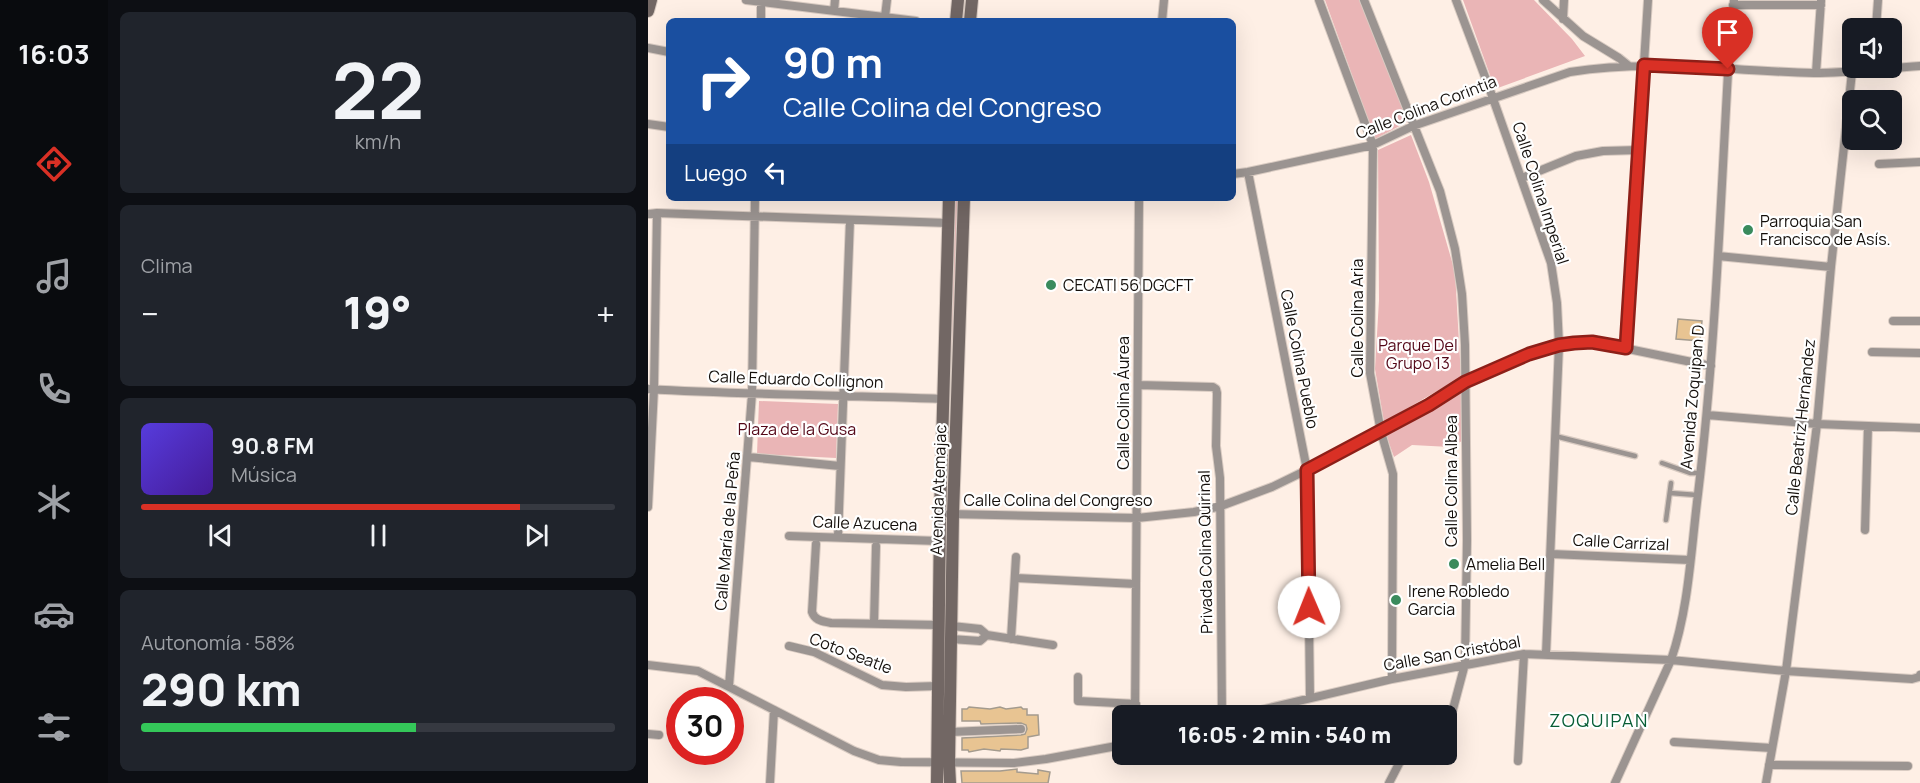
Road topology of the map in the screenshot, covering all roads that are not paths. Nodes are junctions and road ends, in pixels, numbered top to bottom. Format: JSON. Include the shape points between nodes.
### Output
{"nodes":[{"id":1,"x":651,"y":0,"type":"edge"},
{"id":2,"x":746,"y":0,"type":"edge"},
{"id":3,"x":835,"y":0,"type":"edge"},
{"id":4,"x":887,"y":0,"type":"edge"},
{"id":5,"x":958,"y":0,"type":"edge"},
{"id":6,"x":972,"y":0,"type":"edge"},
{"id":7,"x":1164,"y":0,"type":"edge"},
{"id":8,"x":1319,"y":0,"type":"edge"},
{"id":9,"x":1364,"y":0,"type":"edge"},
{"id":10,"x":1456,"y":0,"type":"edge"},
{"id":11,"x":1543,"y":0,"type":"edge"},
{"id":12,"x":1564,"y":0,"type":"edge"},
{"id":13,"x":1648,"y":0,"type":"edge"},
{"id":14,"x":1878,"y":0,"type":"edge"},
{"id":15,"x":761,"y":2,"type":"junction"},
{"id":16,"x":1734,"y":3,"type":"edge"},
{"id":17,"x":1821,"y":3,"type":"edge"},
{"id":18,"x":648,"y":11,"type":"edge"},
{"id":19,"x":834,"y":11,"type":"junction"},
{"id":20,"x":885,"y":17,"type":"junction"},
{"id":21,"x":761,"y":18,"type":"edge"},
{"id":22,"x":893,"y":18,"type":"edge"},
{"id":23,"x":956,"y":18,"type":"edge"},
{"id":24,"x":970,"y":18,"type":"edge"},
{"id":25,"x":1162,"y":18,"type":"edge"},
{"id":26,"x":1877,"y":18,"type":"edge"},
{"id":27,"x":1563,"y":19,"type":"junction"},
{"id":28,"x":648,"y":48,"type":"edge"},
{"id":29,"x":666,"y":51,"type":"edge"},
{"id":30,"x":1644,"y":65,"type":"junction"},
{"id":31,"x":1629,"y":66,"type":"junction"},
{"id":32,"x":1920,"y":66,"type":"edge"},
{"id":33,"x":1902,"y":68,"type":"edge"},
{"id":34,"x":1728,"y":69,"type":"junction"},
{"id":35,"x":1842,"y":72,"type":"edge"},
{"id":36,"x":1816,"y":73,"type":"junction"},
{"id":37,"x":1851,"y":78,"type":"edge"},
{"id":38,"x":1493,"y":99,"type":"junction"},
{"id":39,"x":648,"y":124,"type":"edge"},
{"id":40,"x":1413,"y":126,"type":"junction"},
{"id":41,"x":666,"y":127,"type":"edge"},
{"id":42,"x":1373,"y":145,"type":"junction"},
{"id":43,"x":1639,"y":150,"type":"junction"},
{"id":44,"x":1920,"y":162,"type":"edge"},
{"id":45,"x":1879,"y":164,"type":"dead end"},
{"id":46,"x":1248,"y":172,"type":"junction"},
{"id":47,"x":1236,"y":174,"type":"edge"},
{"id":48,"x":1522,"y":178,"type":"junction"},
{"id":49,"x":755,"y":201,"type":"edge"},
{"id":50,"x":949,"y":201,"type":"edge"},
{"id":51,"x":964,"y":201,"type":"edge"},
{"id":52,"x":1139,"y":201,"type":"edge"},
{"id":53,"x":653,"y":213,"type":"edge"},
{"id":54,"x":755,"y":216,"type":"junction"},
{"id":55,"x":850,"y":220,"type":"junction"},
{"id":56,"x":948,"y":223,"type":"junction"},
{"id":57,"x":1718,"y":256,"type":"junction"},
{"id":58,"x":1831,"y":267,"type":"junction"},
{"id":59,"x":1893,"y":321,"type":"dead end"},
{"id":60,"x":1920,"y":321,"type":"edge"},
{"id":61,"x":1559,"y":345,"type":"junction"},
{"id":62,"x":1626,"y":348,"type":"junction"},
{"id":63,"x":1872,"y":352,"type":"dead end"},
{"id":64,"x":1920,"y":353,"type":"edge"},
{"id":65,"x":1711,"y":366,"type":"junction"},
{"id":66,"x":1465,"y":382,"type":"junction"},
{"id":67,"x":1138,"y":385,"type":"junction"},
{"id":68,"x":651,"y":389,"type":"edge"},
{"id":69,"x":752,"y":394,"type":"junction"},
{"id":70,"x":845,"y":395,"type":"junction"},
{"id":71,"x":943,"y":399,"type":"junction"},
{"id":72,"x":1707,"y":415,"type":"junction"},
{"id":73,"x":1817,"y":424,"type":"junction"},
{"id":74,"x":1869,"y":426,"type":"junction"},
{"id":75,"x":1920,"y":428,"type":"edge"},
{"id":76,"x":1381,"y":432,"type":"junction"},
{"id":77,"x":1555,"y":436,"type":"junction"},
{"id":78,"x":1635,"y":456,"type":"dead end"},
{"id":79,"x":748,"y":457,"type":"junction"},
{"id":80,"x":1662,"y":464,"type":"dead end"},
{"id":81,"x":840,"y":466,"type":"junction"},
{"id":82,"x":1307,"y":470,"type":"junction"},
{"id":83,"x":1700,"y":473,"type":"junction"},
{"id":84,"x":1671,"y":483,"type":"dead end"},
{"id":85,"x":1670,"y":493,"type":"junction"},
{"id":86,"x":1698,"y":495,"type":"junction"},
{"id":87,"x":1221,"y":506,"type":"junction"},
{"id":88,"x":648,"y":507,"type":"edge"},
{"id":89,"x":940,"y":514,"type":"junction"},
{"id":90,"x":953,"y":514,"type":"junction"},
{"id":91,"x":1137,"y":518,"type":"junction"},
{"id":92,"x":1666,"y":520,"type":"dead end"},
{"id":93,"x":1864,"y":530,"type":"dead end"},
{"id":94,"x":789,"y":536,"type":"dead end"},
{"id":95,"x":838,"y":537,"type":"junction"},
{"id":96,"x":939,"y":541,"type":"junction"},
{"id":97,"x":816,"y":544,"type":"dead end"},
{"id":98,"x":876,"y":546,"type":"dead end"},
{"id":99,"x":1551,"y":554,"type":"junction"},
{"id":100,"x":1016,"y":557,"type":"dead end"},
{"id":101,"x":1690,"y":561,"type":"junction"},
{"id":102,"x":1015,"y":578,"type":"junction"},
{"id":103,"x":1136,"y":584,"type":"junction"},
{"id":104,"x":874,"y":624,"type":"junction"},
{"id":105,"x":947,"y":630,"type":"junction"},
{"id":106,"x":987,"y":635,"type":"junction"},
{"id":107,"x":1011,"y":639,"type":"junction"},
{"id":108,"x":1053,"y":645,"type":"dead end"},
{"id":109,"x":789,"y":646,"type":"dead end"},
{"id":110,"x":1524,"y":654,"type":"junction"},
{"id":111,"x":1546,"y":655,"type":"junction"},
{"id":112,"x":1671,"y":660,"type":"junction"},
{"id":113,"x":1465,"y":664,"type":"junction"},
{"id":114,"x":648,"y":665,"type":"edge"},
{"id":115,"x":1786,"y":671,"type":"junction"},
{"id":116,"x":1920,"y":676,"type":"edge"},
{"id":117,"x":1078,"y":677,"type":"dead end"},
{"id":118,"x":1392,"y":679,"type":"junction"},
{"id":119,"x":729,"y":686,"type":"junction"},
{"id":120,"x":938,"y":686,"type":"junction"},
{"id":121,"x":1310,"y":698,"type":"junction"},
{"id":122,"x":1136,"y":704,"type":"joint"},
{"id":123,"x":1222,"y":705,"type":"edge"},
{"id":124,"x":1281,"y":705,"type":"edge"},
{"id":125,"x":1454,"y":705,"type":"edge"},
{"id":126,"x":774,"y":710,"type":"junction"},
{"id":127,"x":1021,"y":729,"type":"dead end"},
{"id":128,"x":950,"y":732,"type":"junction"},
{"id":129,"x":648,"y":734,"type":"edge"},
{"id":130,"x":659,"y":735,"type":"dead end"},
{"id":131,"x":1674,"y":742,"type":"dead end"},
{"id":132,"x":1112,"y":747,"type":"edge"},
{"id":133,"x":1772,"y":748,"type":"junction"},
{"id":134,"x":1518,"y":761,"type":"dead end"},
{"id":135,"x":943,"y":763,"type":"junction"},
{"id":136,"x":1398,"y":765,"type":"edge"},
{"id":137,"x":1769,"y":765,"type":"junction"},
{"id":138,"x":1908,"y":766,"type":"dead end"},
{"id":139,"x":770,"y":783,"type":"edge"},
{"id":140,"x":938,"y":783,"type":"edge"},
{"id":141,"x":950,"y":783,"type":"edge"},
{"id":142,"x":1389,"y":783,"type":"edge"},
{"id":143,"x":1615,"y":783,"type":"edge"},
{"id":144,"x":1766,"y":783,"type":"edge"}],
"edges":[{"from":1,"to":18,"type":"main road"},
{"from":2,"to":15,"type":"street"},
{"from":3,"to":19,"type":"street"},
{"from":4,"to":20,"type":"street"},
{"from":5,"to":23,"type":"main road"},
{"from":6,"to":24,"type":"main road"},
{"from":7,"to":25,"type":"street"},
{"from":8,"to":42,"type":"street","name":"Calle Colina Aria"},
{"from":9,"to":40,"type":"street","name":"Calle Colina Albea"},
{"from":10,"to":38,"type":"street","name":"Calle Colina Imperial"},
{"from":11,"to":27,"type":"street"},
{"from":12,"to":27,"type":"street"},
{"from":13,"to":30,"type":"street"},
{"from":14,"to":26,"type":"street"},
{"from":15,"to":19,"type":"street"},
{"from":15,"to":21,"type":"street"},
{"from":16,"to":17,"type":"street"},
{"from":16,"to":34,"type":"street","name":"Avenida Zoquipan D"},
{"from":17,"to":36,"type":"street"},
{"from":19,"to":20,"type":"street"},
{"from":20,"to":22,"type":"street"},
{"from":27,"to":31,"type":"street"},
{"from":28,"to":29,"type":"street"},
{"from":30,"to":31,"type":"street","name":"Calle Colina Corintia"},
{"from":30,"to":34,"type":"street","name":"Calle Colina Corintia"},
{"from":30,"to":43,"type":"street"},
{"from":31,"to":38,"type":"street","name":"Calle Colina Corintia","via":[[1570,72]]},
{"from":32,"to":33,"type":"street","name":"Calle Colina Corintia"},
{"from":34,"to":36,"type":"street","name":"Calle Colina Corintia"},
{"from":34,"to":57,"type":"street","name":"Avenida Zoquipan D"},
{"from":35,"to":36,"type":"street","name":"Calle Colina Corintia"},
{"from":37,"to":58,"type":"street","name":"Calle Beatriz Hernández"},
{"from":38,"to":40,"type":"street","name":"Calle Colina Corintia"},
{"from":38,"to":48,"type":"street","name":"Calle Colina Imperial"},
{"from":39,"to":41,"type":"street"},
{"from":40,"to":42,"type":"street","name":"Calle Colina Corintia"},
{"from":40,"to":66,"type":"street","name":"Calle Colina Albea","via":[[1440,191],[1455,249],[1462,294]]},
{"from":42,"to":46,"type":"street","name":"Calle Colina Corintia"},
{"from":42,"to":76,"type":"street","name":"Calle Colina Aria","via":[[1370,373]]},
{"from":43,"to":48,"type":"street","via":[[1576,156]]},
{"from":43,"to":62,"type":"street"},
{"from":44,"to":45,"type":"street"},
{"from":46,"to":47,"type":"street","name":"Calle Colina Corintia"},
{"from":46,"to":82,"type":"street","name":"Calle Colina Pueblo"},
{"from":48,"to":61,"type":"street","name":"Calle Colina Imperial","via":[[1551,263]]},
{"from":49,"to":54,"type":"street","name":"Calle María de la Peña"},
{"from":50,"to":56,"type":"main road","name":"Avenida Atemajac"},
{"from":51,"to":90,"type":"main road","name":"Avenida Atemajac"},
{"from":52,"to":67,"type":"street","name":"Calle Colina Áurea"},
{"from":53,"to":54,"type":"street"},
{"from":53,"to":68,"type":"street"},
{"from":54,"to":55,"type":"street"},
{"from":54,"to":69,"type":"street","name":"Calle María de la Peña"},
{"from":55,"to":56,"type":"street"},
{"from":55,"to":70,"type":"street"},
{"from":56,"to":71,"type":"main road","name":"Avenida Atemajac"},
{"from":57,"to":58,"type":"street"},
{"from":57,"to":65,"type":"street","name":"Avenida Zoquipan D"},
{"from":58,"to":73,"type":"street","name":"Calle Beatriz Hernández"},
{"from":59,"to":60,"type":"street"},
{"from":61,"to":62,"type":"street","name":"Calle Colina del Congreso","via":[[1592,342]]},
{"from":61,"to":66,"type":"street","name":"Calle Colina del Congreso"},
{"from":61,"to":77,"type":"street","name":"Calle Colina Imperial"},
{"from":62,"to":65,"type":"street","name":"Calle Colina del Congreso"},
{"from":63,"to":64,"type":"street"},
{"from":65,"to":72,"type":"street","name":"Avenida Zoquipan D"},
{"from":66,"to":76,"type":"street","name":"Calle Colina del Congreso"},
{"from":66,"to":113,"type":"street","name":"Calle Colina Albea"},
{"from":67,"to":87,"type":"street","name":"Privada Colina Quirinal","via":[[1216,389]]},
{"from":67,"to":91,"type":"street","name":"Calle Colina Áurea"},
{"from":68,"to":69,"type":"street","name":"Calle Eduardo Collignon"},
{"from":68,"to":88,"type":"street"},
{"from":69,"to":70,"type":"street","name":"Calle Eduardo Collignon"},
{"from":69,"to":79,"type":"street","name":"Calle María de la Peña"},
{"from":70,"to":71,"type":"street","name":"Calle Eduardo Collignon"},
{"from":70,"to":81,"type":"street"},
{"from":71,"to":89,"type":"main road","name":"Avenida Atemajac"},
{"from":72,"to":73,"type":"street"},
{"from":72,"to":83,"type":"street","name":"Avenida Zoquipan D"},
{"from":73,"to":74,"type":"street"},
{"from":73,"to":115,"type":"street","name":"Calle Beatriz Hernández"},
{"from":74,"to":75,"type":"street"},
{"from":74,"to":93,"type":"street"},
{"from":76,"to":82,"type":"street","name":"Calle Colina del Congreso"},
{"from":76,"to":118,"type":"street","name":"Calle Colina Aria","via":[[1394,474]]},
{"from":77,"to":78,"type":"lane"},
{"from":77,"to":99,"type":"street","name":"Calle Colina Imperial"},
{"from":79,"to":81,"type":"street"},
{"from":79,"to":119,"type":"street","name":"Calle María de la Peña"},
{"from":80,"to":83,"type":"lane"},
{"from":81,"to":95,"type":"street"},
{"from":82,"to":87,"type":"street","name":"Calle Colina del Congreso"},
{"from":82,"to":121,"type":"street","name":"Calle Colina Pueblo"},
{"from":83,"to":86,"type":"street","name":"Avenida Zoquipan D"},
{"from":84,"to":85,"type":"lane"},
{"from":85,"to":86,"type":"lane"},
{"from":85,"to":92,"type":"lane"},
{"from":86,"to":101,"type":"street","name":"Avenida Zoquipan D"},
{"from":87,"to":91,"type":"street","name":"Calle Colina del Congreso"},
{"from":87,"to":123,"type":"street","name":"Privada Colina Quirinal"},
{"from":89,"to":90,"type":"street","name":"Calle Colina del Congreso"},
{"from":89,"to":96,"type":"main road","name":"Avenida Atemajac"},
{"from":90,"to":91,"type":"street","name":"Calle Colina del Congreso"},
{"from":90,"to":105,"type":"main road","name":"Avenida Atemajac"},
{"from":91,"to":103,"type":"street","name":"Calle Colina Áurea"},
{"from":94,"to":95,"type":"street","name":"Calle Azucena"},
{"from":95,"to":96,"type":"street","name":"Calle Azucena"},
{"from":96,"to":105,"type":"main road","name":"Avenida Atemajac"},
{"from":97,"to":104,"type":"street","via":[[813,616],[831,622]]},
{"from":98,"to":104,"type":"street"},
{"from":99,"to":101,"type":"street","name":"Calle Carrizal"},
{"from":99,"to":111,"type":"street","name":"Calle Colina Imperial"},
{"from":100,"to":102,"type":"street"},
{"from":101,"to":112,"type":"street","name":"Avenida Zoquipan D"},
{"from":102,"to":103,"type":"street"},
{"from":102,"to":107,"type":"street"},
{"from":103,"to":122,"type":"street","name":"Calle Colina Áurea"},
{"from":104,"to":105,"type":"street"},
{"from":105,"to":106,"type":"street","via":[[981,629]]},
{"from":105,"to":106,"type":"street","via":[[980,641]]},
{"from":105,"to":120,"type":"main road","name":"Avenida Atemajac"},
{"from":105,"to":128,"type":"main road","name":"Avenida Atemajac"},
{"from":106,"to":107,"type":"street"},
{"from":107,"to":108,"type":"street"},
{"from":109,"to":120,"type":"street","name":"Coto Seatle","via":[[814,652],[882,685]]},
{"from":110,"to":111,"type":"street","name":"Calle San Cristóbal"},
{"from":110,"to":113,"type":"street","name":"Calle San Cristóbal"},
{"from":110,"to":134,"type":"street"},
{"from":111,"to":112,"type":"street","name":"Calle San Cristóbal"},
{"from":112,"to":115,"type":"street","name":"Calle San Cristóbal"},
{"from":112,"to":143,"type":"street","name":"Avenida Zoquipan D"},
{"from":113,"to":118,"type":"street","name":"Calle San Cristóbal"},
{"from":113,"to":125,"type":"street","name":"Calle Colina Albea"},
{"from":114,"to":119,"type":"street","via":[[698,671]]},
{"from":115,"to":116,"type":"street","name":"Calle San Cristóbal","via":[[1912,679]]},
{"from":115,"to":133,"type":"street","name":"Calle Beatriz Hernández"},
{"from":117,"to":122,"type":"street","via":[[1078,701]]},
{"from":118,"to":121,"type":"street","name":"Calle San Cristóbal"},
{"from":119,"to":126,"type":"street"},
{"from":120,"to":135,"type":"main road","name":"Avenida Atemajac"},
{"from":121,"to":124,"type":"street","name":"Calle San Cristóbal"},
{"from":126,"to":135,"type":"street","via":[[868,757]]},
{"from":126,"to":139,"type":"street"},
{"from":127,"to":128,"type":"street"},
{"from":128,"to":135,"type":"main road","name":"Avenida Atemajac"},
{"from":129,"to":130,"type":"street"},
{"from":131,"to":133,"type":"street"},
{"from":132,"to":135,"type":"street","via":[[1014,763]]},
{"from":133,"to":137,"type":"street","name":"Calle Beatriz Hernández"},
{"from":135,"to":140,"type":"main road","name":"Avenida Atemajac"},
{"from":135,"to":141,"type":"main road","name":"Avenida Atemajac"},
{"from":136,"to":142,"type":"street"},
{"from":137,"to":138,"type":"street"},
{"from":137,"to":144,"type":"street","name":"Calle Beatriz Hernández"}]}
